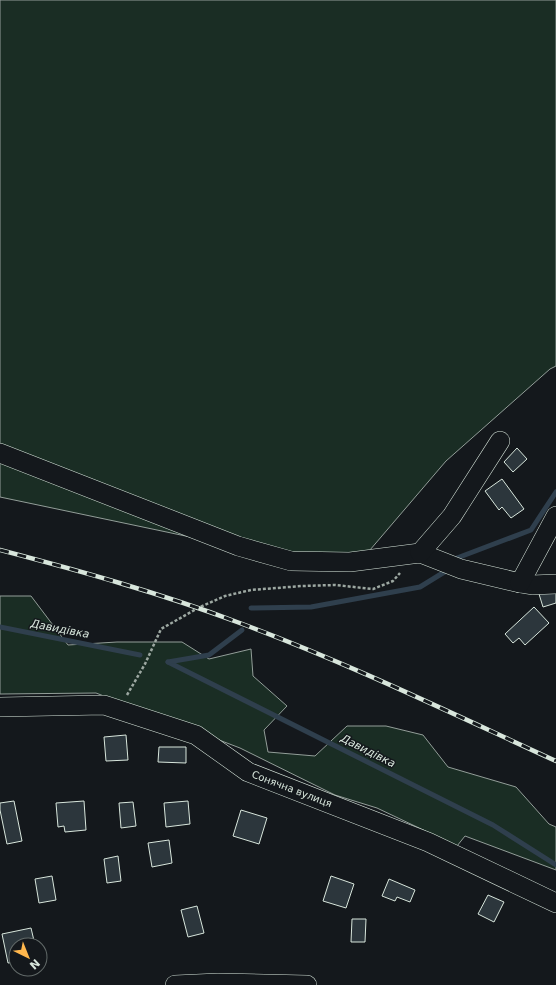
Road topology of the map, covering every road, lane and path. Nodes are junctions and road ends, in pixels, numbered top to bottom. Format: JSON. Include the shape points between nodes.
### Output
{"nodes":[{"id":1,"x":500,"y":441,"type":"dead end"},
{"id":2,"x":0,"y":453,"type":"edge"},
{"id":3,"x":556,"y":516,"type":"edge"},
{"id":4,"x":420,"y":553,"type":"junction"},
{"id":5,"x":520,"y":582,"type":"junction"},
{"id":6,"x":556,"y":584,"type":"edge"},
{"id":7,"x":0,"y":707,"type":"edge"},
{"id":8,"x":118,"y":709,"type":"junction"},
{"id":9,"x":556,"y":903,"type":"edge"},
{"id":10,"x":175,"y":985,"type":"edge"},
{"id":11,"x":307,"y":985,"type":"edge"}],
"edges":[{"from":1,"to":4,"type":"street","via":[[452,516]]},
{"from":2,"to":4,"type":"street","via":[[238,546],[291,561],[350,562]]},
{"from":3,"to":5,"type":"street"},
{"from":4,"to":5,"type":"street","via":[[461,569]]},
{"from":4,"to":8,"type":"path","via":[[393,580],[373,589],[335,585],[251,590],[225,596],[198,608],[161,629],[145,664]]},
{"from":5,"to":6,"type":"street","via":[[532,585]]},
{"from":7,"to":8,"type":"street","name":"Сонячна вулиця","via":[[104,705]]},
{"from":8,"to":9,"type":"street","name":"Сонячна вулиця","via":[[196,735],[248,772],[428,842]]},
{"from":10,"to":11,"type":"street"}]}
